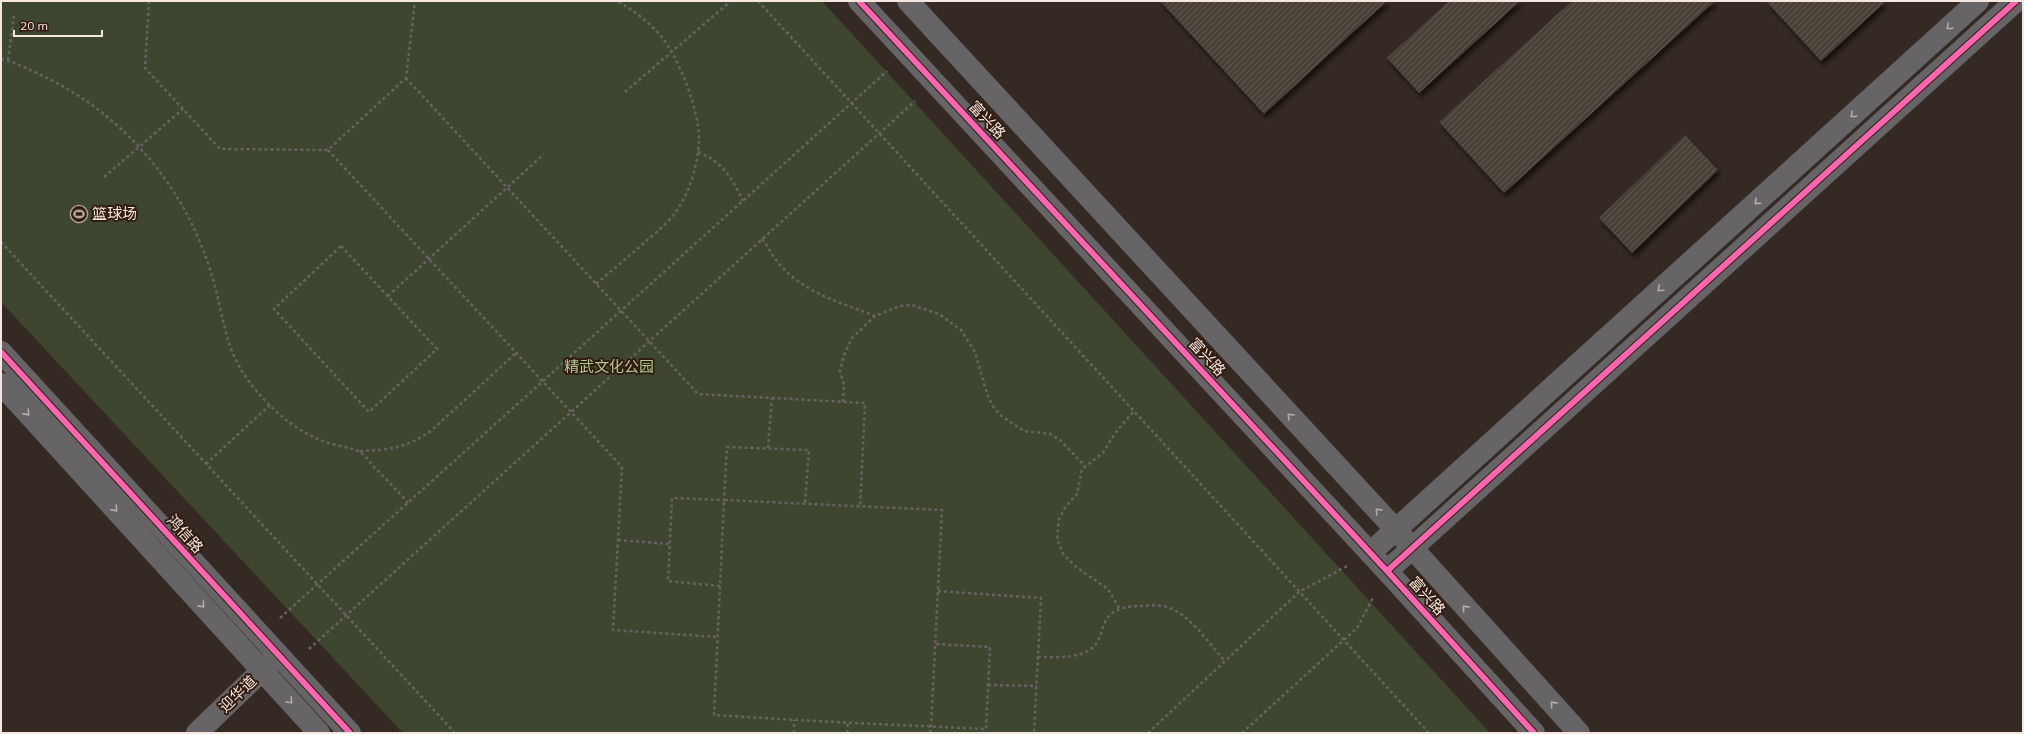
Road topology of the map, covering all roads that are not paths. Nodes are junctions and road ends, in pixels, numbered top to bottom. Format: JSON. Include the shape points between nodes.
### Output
{"nodes":[{"id":1,"x":859,"y":1,"type":"edge"},
{"id":2,"x":908,"y":1,"type":"edge"},
{"id":3,"x":1978,"y":1,"type":"edge"},
{"id":4,"x":2016,"y":1,"type":"edge"},
{"id":5,"x":1,"y":352,"type":"edge"},
{"id":6,"x":1,"y":384,"type":"edge"},
{"id":7,"x":1396,"y":530,"type":"junction"},
{"id":8,"x":1412,"y":550,"type":"junction"},
{"id":9,"x":1370,"y":553,"type":"junction"},
{"id":10,"x":1387,"y":571,"type":"junction"},
{"id":11,"x":284,"y":661,"type":"junction"},
{"id":12,"x":262,"y":671,"type":"junction"},
{"id":13,"x":196,"y":733,"type":"edge"},
{"id":14,"x":319,"y":733,"type":"edge"},
{"id":15,"x":350,"y":733,"type":"edge"},
{"id":16,"x":1534,"y":733,"type":"edge"},
{"id":17,"x":1579,"y":733,"type":"edge"}],
"edges":[{"from":1,"to":9,"type":"street","name":"富兴路"},
{"from":7,"to":2,"type":"street","name":"富兴路","one_way":true},
{"from":3,"to":7,"type":"street","one_way":true},
{"from":4,"to":8,"type":"street"},
{"from":5,"to":11,"type":"street","name":"鸿信路"},
{"from":6,"to":12,"type":"street","one_way":true},
{"from":7,"to":8,"type":"street","name":"富兴路"},
{"from":7,"to":9,"type":"street"},
{"from":8,"to":10,"type":"street"},
{"from":17,"to":8,"type":"street","name":"富兴路","one_way":true},
{"from":9,"to":10,"type":"street","name":"富兴路"},
{"from":10,"to":16,"type":"street","name":"富兴路"},
{"from":11,"to":12,"type":"street","name":"迎华道"},
{"from":11,"to":15,"type":"street","name":"鸿信路"},
{"from":12,"to":13,"type":"street","name":"迎华道"},
{"from":12,"to":14,"type":"street","one_way":true}]}
